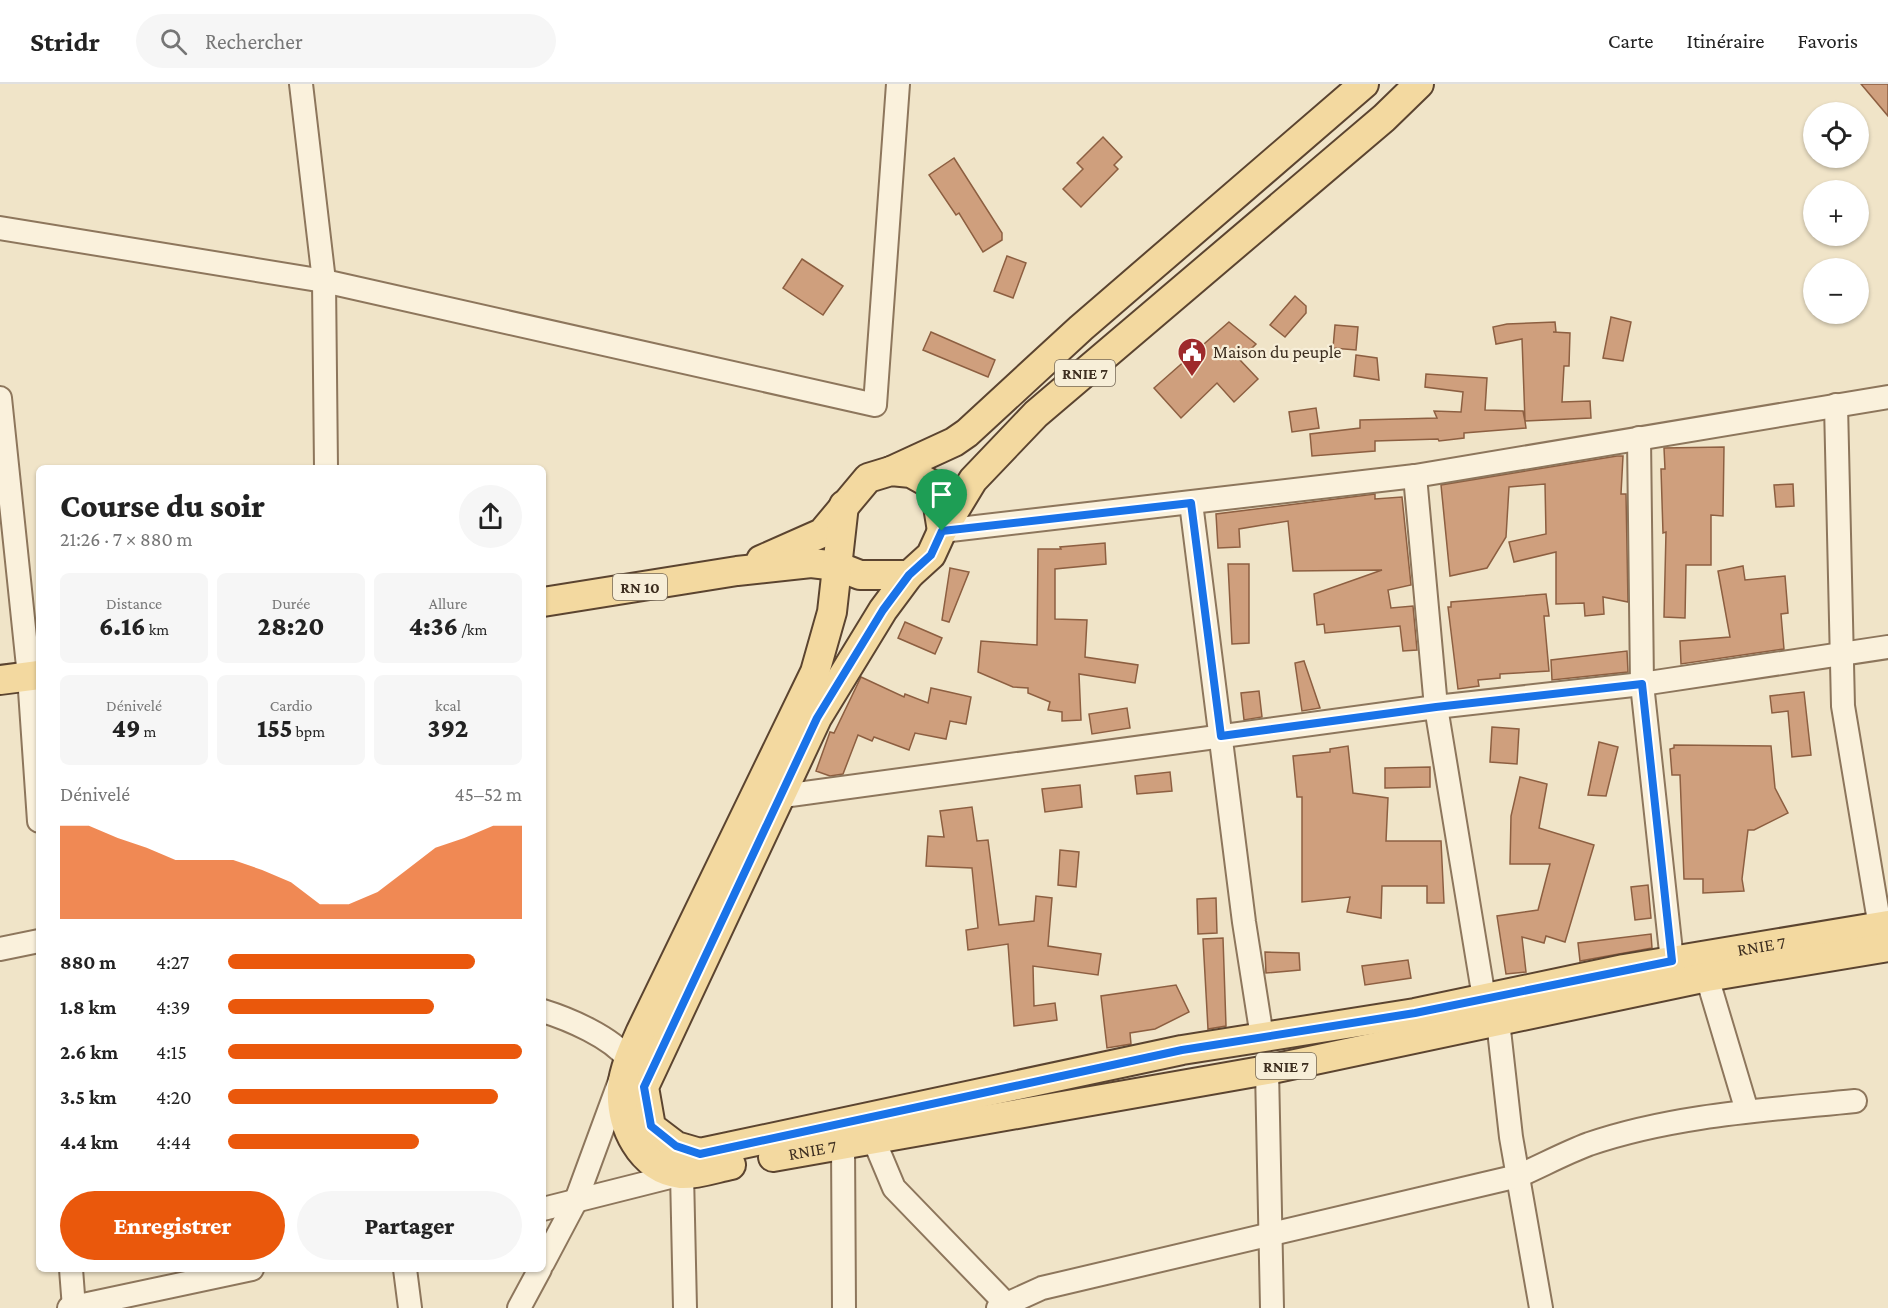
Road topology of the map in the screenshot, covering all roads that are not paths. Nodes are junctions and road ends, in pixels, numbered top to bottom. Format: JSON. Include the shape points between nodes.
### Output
{"nodes":[{"id":1,"x":301,"y":84,"type":"edge"},
{"id":2,"x":898,"y":84,"type":"edge"},
{"id":3,"x":1364,"y":84,"type":"edge"},
{"id":4,"x":1419,"y":84,"type":"edge"},
{"id":5,"x":0,"y":228,"type":"edge"},
{"id":6,"x":324,"y":281,"type":"junction"},
{"id":7,"x":1887,"y":397,"type":"edge"},
{"id":8,"x":0,"y":398,"type":"edge"},
{"id":9,"x":1836,"y":405,"type":"junction"},
{"id":10,"x":1639,"y":438,"type":"junction"},
{"id":11,"x":326,"y":465,"type":"edge"},
{"id":12,"x":891,"y":471,"type":"junction"},
{"id":13,"x":1415,"y":476,"type":"junction"},
{"id":14,"x":1191,"y":503,"type":"junction"},
{"id":15,"x":844,"y":505,"type":"junction"},
{"id":16,"x":942,"y":531,"type":"junction"},
{"id":17,"x":837,"y":566,"type":"junction"},
{"id":18,"x":737,"y":571,"type":"junction"},
{"id":19,"x":909,"y":575,"type":"junction"},
{"id":20,"x":546,"y":602,"type":"edge"},
{"id":21,"x":1888,"y":647,"type":"edge"},
{"id":22,"x":1843,"y":653,"type":"junction"},
{"id":23,"x":34,"y":675,"type":"edge"},
{"id":24,"x":0,"y":680,"type":"edge"},
{"id":25,"x":1642,"y":684,"type":"junction"},
{"id":26,"x":1436,"y":707,"type":"junction"},
{"id":27,"x":36,"y":733,"type":"edge"},
{"id":28,"x":1221,"y":736,"type":"junction"},
{"id":29,"x":783,"y":796,"type":"junction"},
{"id":30,"x":1885,"y":933,"type":"edge"},
{"id":31,"x":36,"y":942,"type":"edge"},
{"id":32,"x":0,"y":949,"type":"edge"},
{"id":33,"x":1672,"y":961,"type":"junction"},
{"id":34,"x":1707,"y":978,"type":"junction"},
{"id":35,"x":1491,"y":1010,"type":"junction"},
{"id":36,"x":546,"y":1012,"type":"edge"},
{"id":37,"x":1262,"y":1037,"type":"junction"},
{"id":38,"x":628,"y":1059,"type":"junction"},
{"id":39,"x":1267,"y":1070,"type":"junction"},
{"id":40,"x":644,"y":1087,"type":"junction"},
{"id":41,"x":1855,"y":1101,"type":"dead end"},
{"id":42,"x":624,"y":1112,"type":"junction"},
{"id":43,"x":1747,"y":1112,"type":"junction"},
{"id":44,"x":873,"y":1138,"type":"junction"},
{"id":45,"x":843,"y":1144,"type":"junction"},
{"id":46,"x":682,"y":1174,"type":"junction"},
{"id":47,"x":1518,"y":1176,"type":"junction"},
{"id":48,"x":575,"y":1203,"type":"junction"},
{"id":49,"x":546,"y":1208,"type":"edge"},
{"id":50,"x":1271,"y":1236,"type":"junction"},
{"id":51,"x":546,"y":1257,"type":"edge"},
{"id":52,"x":71,"y":1272,"type":"edge"},
{"id":53,"x":238,"y":1272,"type":"edge"},
{"id":54,"x":405,"y":1272,"type":"edge"},
{"id":55,"x":538,"y":1272,"type":"edge"},
{"id":56,"x":1004,"y":1307,"type":"edge"},
{"id":57,"x":72,"y":1308,"type":"edge"},
{"id":58,"x":410,"y":1308,"type":"edge"},
{"id":59,"x":519,"y":1308,"type":"edge"},
{"id":60,"x":685,"y":1308,"type":"edge"},
{"id":61,"x":844,"y":1308,"type":"edge"},
{"id":62,"x":1272,"y":1308,"type":"edge"},
{"id":63,"x":1541,"y":1308,"type":"edge"}],
"edges":[{"from":1,"to":6,"type":"street"},
{"from":2,"to":6,"type":"street","via":[[875,405]]},
{"from":3,"to":12,"type":"main road","name":"RNIE 7","number":"RNIE 7","via":[[1081,328],[967,433]]},
{"from":4,"to":16,"type":"main road","name":"RNIE 7","number":"RNIE 7","via":[[1036,414],[973,480]]},
{"from":5,"to":6,"type":"street"},
{"from":6,"to":11,"type":"street"},
{"from":7,"to":9,"type":"street"},
{"from":8,"to":23,"type":"street"},
{"from":9,"to":10,"type":"street"},
{"from":9,"to":22,"type":"street"},
{"from":10,"to":13,"type":"street"},
{"from":10,"to":25,"type":"street"},
{"from":12,"to":15,"type":"main road","number":"RN 10","via":[[868,478]]},
{"from":12,"to":16,"type":"main road","via":[[910,473],[929,483],[936,495]]},
{"from":13,"to":14,"type":"street"},
{"from":13,"to":26,"type":"street"},
{"from":14,"to":16,"type":"street"},
{"from":14,"to":28,"type":"street"},
{"from":15,"to":17,"type":"main road","name":"RNIE 7","number":"RNIE 7"},
{"from":15,"to":18,"type":"main road","number":"RN 10","via":[[822,533]]},
{"from":16,"to":19,"type":"main road","name":"RNIE 7","number":"RNIE 7","via":[[931,555]]},
{"from":17,"to":18,"type":"main road","number":"RN 10","via":[[811,563]]},
{"from":17,"to":19,"type":"main road","number":"RN 10","via":[[860,575]]},
{"from":17,"to":38,"type":"main road","name":"RNIE 7","number":"RNIE 7","via":[[832,612],[815,672]]},
{"from":18,"to":20,"type":"main road","number":"RN 10"},
{"from":19,"to":29,"type":"main road","name":"RNIE 7","number":"RNIE 7","via":[[817,718]]},
{"from":21,"to":22,"type":"street"},
{"from":22,"to":25,"type":"street"},
{"from":22,"to":30,"type":"street","via":[[1846,733]]},
{"from":23,"to":24,"type":"main road"},
{"from":23,"to":27,"type":"street"},
{"from":25,"to":26,"type":"street"},
{"from":25,"to":33,"type":"street"},
{"from":26,"to":28,"type":"street"},
{"from":26,"to":35,"type":"street"},
{"from":28,"to":29,"type":"street"},
{"from":28,"to":37,"type":"street"},
{"from":29,"to":40,"type":"main road","name":"RNIE 7","number":"RNIE 7"},
{"from":30,"to":33,"type":"main road","name":"RNIE 7","number":"RNIE 7"},
{"from":30,"to":34,"type":"main road","name":"RNIE 7","number":"RNIE 7"},
{"from":31,"to":32,"type":"street"},
{"from":33,"to":35,"type":"main road","name":"RNIE 7","number":"RNIE 7"},
{"from":34,"to":35,"type":"main road","name":"RNIE 7","number":"RNIE 7"},
{"from":34,"to":43,"type":"street"},
{"from":35,"to":37,"type":"main road","name":"RNIE 7","number":"RNIE 7","via":[[1415,1013]]},
{"from":35,"to":39,"type":"main road","name":"RNIE 7","number":"RNIE 7"},
{"from":35,"to":47,"type":"street"},
{"from":36,"to":38,"type":"street","via":[[569,1019],[622,1051]]},
{"from":37,"to":40,"type":"main road","name":"RNIE 7","number":"RNIE 7","via":[[1182,1050],[700,1154],[676,1146],[651,1126]]},
{"from":38,"to":42,"type":"main road","name":"RNIE 7","number":"RNIE 7","via":[[622,1087]]},
{"from":38,"to":48,"type":"street"},
{"from":39,"to":44,"type":"main road","name":"RNIE 7","number":"RNIE 7"},
{"from":39,"to":50,"type":"street"},
{"from":40,"to":42,"type":"street"},
{"from":41,"to":43,"type":"street"},
{"from":42,"to":46,"type":"main road","name":"RNIE 7","number":"RNIE 7","via":[[638,1149],[657,1167]]},
{"from":42,"to":48,"type":"street"},
{"from":43,"to":47,"type":"street","via":[[1628,1132],[1587,1145]]},
{"from":44,"to":45,"type":"main road","name":"RNIE 7","number":"RNIE 7"},
{"from":44,"to":56,"type":"street","via":[[894,1188]]},
{"from":45,"to":46,"type":"main road","name":"RNIE 7","number":"RNIE 7"},
{"from":45,"to":61,"type":"street"},
{"from":46,"to":48,"type":"street"},
{"from":46,"to":60,"type":"street"},
{"from":47,"to":50,"type":"street"},
{"from":47,"to":63,"type":"street"},
{"from":48,"to":49,"type":"street"},
{"from":48,"to":51,"type":"street"},
{"from":50,"to":56,"type":"street","via":[[1042,1288]]},
{"from":50,"to":62,"type":"street"},
{"from":52,"to":57,"type":"street"},
{"from":53,"to":57,"type":"street"},
{"from":54,"to":58,"type":"street"},
{"from":55,"to":59,"type":"street"}]}
